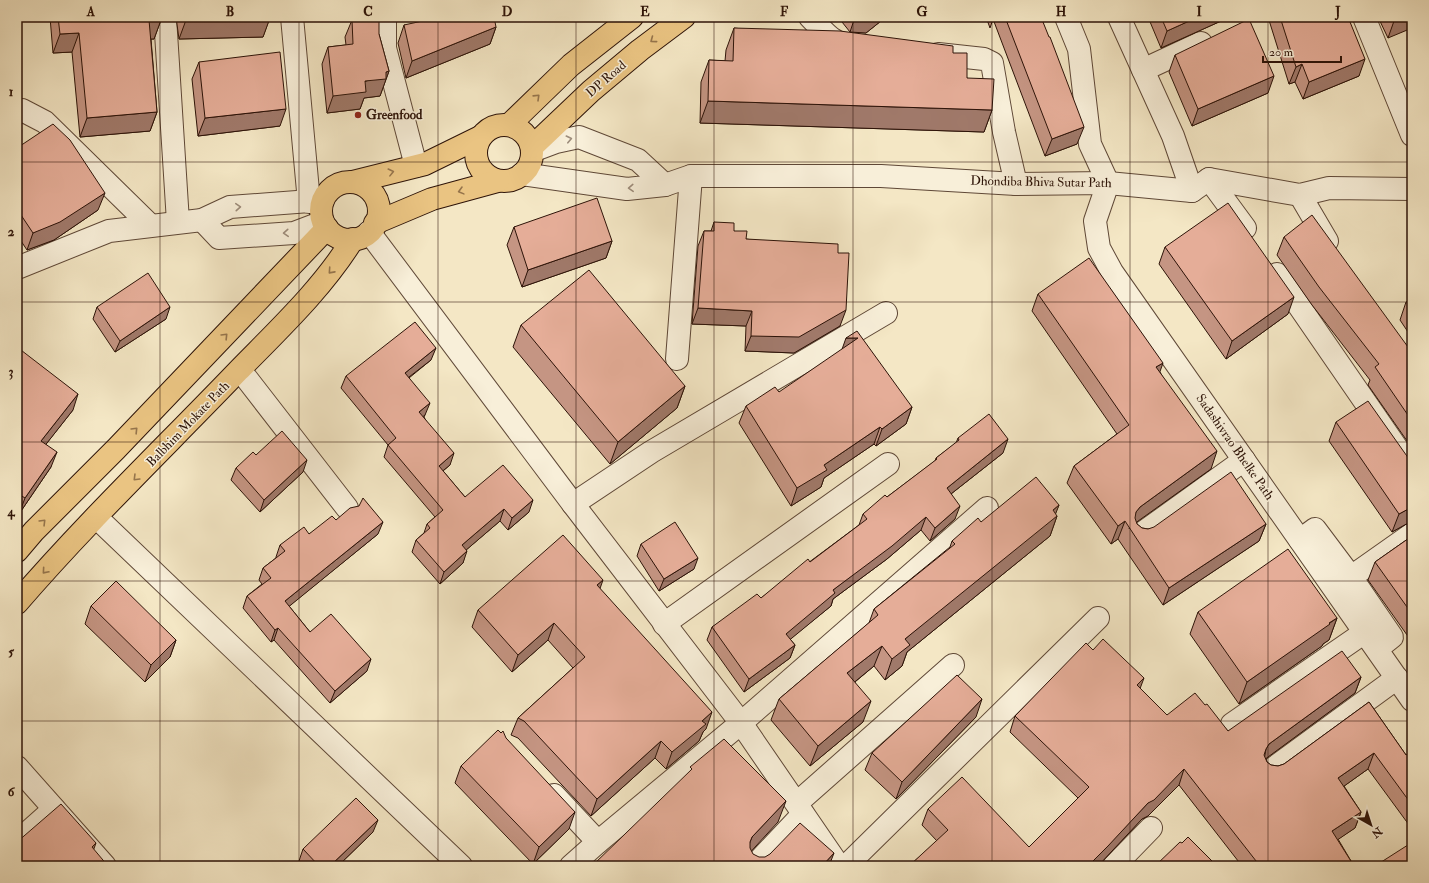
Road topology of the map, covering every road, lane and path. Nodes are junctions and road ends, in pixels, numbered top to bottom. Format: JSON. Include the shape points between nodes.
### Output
{"nodes":[{"id":1,"x":165,"y":17,"type":"edge"},
{"id":2,"x":292,"y":17,"type":"edge"},
{"id":3,"x":385,"y":17,"type":"edge"},
{"id":4,"x":632,"y":17,"type":"edge"},
{"id":5,"x":684,"y":17,"type":"edge"},
{"id":6,"x":810,"y":17,"type":"edge"},
{"id":7,"x":1066,"y":17,"type":"edge"},
{"id":8,"x":1119,"y":17,"type":"edge"},
{"id":9,"x":1364,"y":17,"type":"edge"},
{"id":10,"x":1219,"y":35,"type":"edge"},
{"id":11,"x":870,"y":47,"type":"edge"},
{"id":12,"x":915,"y":52,"type":"edge"},
{"id":13,"x":1143,"y":70,"type":"junction"},
{"id":14,"x":17,"y":111,"type":"edge"},
{"id":15,"x":509,"y":124,"type":"junction"},
{"id":16,"x":1412,"y":134,"type":"edge"},
{"id":17,"x":480,"y":138,"type":"junction"},
{"id":18,"x":532,"y":149,"type":"junction"},
{"id":19,"x":416,"y":166,"type":"junction"},
{"id":20,"x":522,"y":174,"type":"junction"},
{"id":21,"x":691,"y":176,"type":"junction"},
{"id":22,"x":498,"y":181,"type":"junction"},
{"id":23,"x":353,"y":182,"type":"junction"},
{"id":24,"x":1108,"y":183,"type":"junction"},
{"id":25,"x":1016,"y":184,"type":"junction"},
{"id":26,"x":664,"y":185,"type":"junction"},
{"id":27,"x":1200,"y":185,"type":"junction"},
{"id":28,"x":1412,"y":189,"type":"edge"},
{"id":29,"x":1300,"y":195,"type":"junction"},
{"id":30,"x":316,"y":201,"type":"junction"},
{"id":31,"x":202,"y":220,"type":"junction"},
{"id":32,"x":178,"y":222,"type":"junction"},
{"id":33,"x":325,"y":225,"type":"junction"},
{"id":34,"x":150,"y":226,"type":"junction"},
{"id":35,"x":366,"y":232,"type":"junction"},
{"id":36,"x":1340,"y":259,"type":"edge"},
{"id":37,"x":17,"y":268,"type":"edge"},
{"id":38,"x":886,"y":313,"type":"dead end"},
{"id":39,"x":677,"y":359,"type":"dead end"},
{"id":40,"x":240,"y":370,"type":"junction"},
{"id":41,"x":1244,"y":460,"type":"junction"},
{"id":42,"x":888,"y":464,"type":"dead end"},
{"id":43,"x":1412,"y":470,"type":"edge"},
{"id":44,"x":573,"y":504,"type":"junction"},
{"id":45,"x":347,"y":508,"type":"edge"},
{"id":46,"x":986,"y":508,"type":"dead end"},
{"id":47,"x":96,"y":517,"type":"junction"},
{"id":48,"x":1141,"y":534,"type":"edge"},
{"id":49,"x":1412,"y":534,"type":"edge"},
{"id":50,"x":1300,"y":540,"type":"junction"},
{"id":51,"x":17,"y":551,"type":"edge"},
{"id":52,"x":1351,"y":577,"type":"junction"},
{"id":53,"x":17,"y":603,"type":"edge"},
{"id":54,"x":1098,"y":618,"type":"dead end"},
{"id":55,"x":664,"y":624,"type":"junction"},
{"id":56,"x":1365,"y":632,"type":"junction"},
{"id":57,"x":1377,"y":650,"type":"junction"},
{"id":58,"x":953,"y":665,"type":"dead end"},
{"id":59,"x":1396,"y":678,"type":"junction"},
{"id":60,"x":1412,"y":700,"type":"edge"},
{"id":61,"x":741,"y":723,"type":"junction"},
{"id":62,"x":1232,"y":724,"type":"dead end"},
{"id":63,"x":17,"y":767,"type":"edge"},
{"id":64,"x":1271,"y":770,"type":"edge"},
{"id":65,"x":540,"y":780,"type":"edge"},
{"id":66,"x":54,"y":809,"type":"junction"},
{"id":67,"x":800,"y":809,"type":"junction"},
{"id":68,"x":1151,"y":828,"type":"dead end"},
{"id":69,"x":17,"y":842,"type":"edge"},
{"id":70,"x":598,"y":842,"type":"junction"},
{"id":71,"x":105,"y":866,"type":"edge"},
{"id":72,"x":461,"y":866,"type":"edge"},
{"id":73,"x":572,"y":866,"type":"edge"},
{"id":74,"x":754,"y":866,"type":"edge"},
{"id":75,"x":839,"y":866,"type":"edge"},
{"id":76,"x":846,"y":866,"type":"edge"},
{"id":77,"x":1114,"y":866,"type":"edge"}],
"edges":[{"from":1,"to":32,"type":"street"},
{"from":2,"to":30,"type":"street"},
{"from":3,"to":19,"type":"street","via":[[385,48]]},
{"from":15,"to":4,"type":"main road","one_way":true,"via":[[571,65]]},
{"from":5,"to":18,"type":"main road","name":"DP Road","one_way":true,"via":[[591,91]]},
{"from":6,"to":11,"type":"street","via":[[839,43]]},
{"from":7,"to":24,"type":"street","via":[[1079,49],[1090,144]]},
{"from":8,"to":13,"type":"street"},
{"from":9,"to":16,"type":"street"},
{"from":10,"to":13,"type":"street"},
{"from":12,"to":25,"type":"street","via":[[984,59],[992,63]]},
{"from":13,"to":27,"type":"street","via":[[1172,136]]},
{"from":14,"to":34,"type":"street","via":[[22,110],[46,122]]},
{"from":15,"to":17,"type":"main road","via":[[488,129]]},
{"from":15,"to":18,"type":"main road","via":[[520,129],[528,137]]},
{"from":17,"to":19,"type":"main road"},
{"from":17,"to":22,"type":"main road","via":[[476,148],[476,159],[480,169]]},
{"from":18,"to":20,"type":"main road","via":[[532,158]]},
{"from":18,"to":26,"type":"street","one_way":true,"via":[[579,137],[638,160]]},
{"from":23,"to":19,"type":"main road","one_way":true},
{"from":20,"to":22,"type":"main road","via":[[509,181]]},
{"from":26,"to":20,"type":"street","name":"Dhondiba Bhiva Sutar Path","one_way":true,"via":[[627,189]]},
{"from":21,"to":25,"type":"street","name":"Dhondiba Bhiva Sutar Path","via":[[881,176]]},
{"from":21,"to":26,"type":"street","name":"Dhondiba Bhiva Sutar Path"},
{"from":21,"to":39,"type":"street"},
{"from":22,"to":35,"type":"main road","one_way":true,"via":[[432,199]]},
{"from":23,"to":30,"type":"main road","via":[[335,186]]},
{"from":23,"to":35,"type":"main road","via":[[362,184],[375,197],[378,215]]},
{"from":24,"to":25,"type":"street","name":"Dhondiba Bhiva Sutar Path"},
{"from":24,"to":27,"type":"street","name":"Dhondiba Bhiva Sutar Path"},
{"from":24,"to":41,"type":"street","name":"Sadashivrao Bhelke Path","via":[[1095,221],[1099,248],[1112,272]]},
{"from":27,"to":29,"type":"street","name":"Dhondiba Bhiva Sutar Path"},
{"from":27,"to":43,"type":"street","via":[[1259,249]]},
{"from":28,"to":29,"type":"street","name":"Dhondiba Bhiva Sutar Path","via":[[1329,188]]},
{"from":29,"to":36,"type":"street"},
{"from":31,"to":30,"type":"street","one_way":true,"via":[[230,207]]},
{"from":30,"to":33,"type":"main road"},
{"from":31,"to":32,"type":"street"},
{"from":33,"to":31,"type":"street","one_way":true,"via":[[294,233],[219,238]]},
{"from":32,"to":34,"type":"street"},
{"from":33,"to":35,"type":"main road","via":[[334,235],[343,239]]},
{"from":51,"to":33,"type":"main road","one_way":true,"via":[[245,315]]},
{"from":34,"to":37,"type":"street","via":[[109,231]]},
{"from":35,"to":40,"type":"main road","name":"Balbhim Mokate Path","one_way":true},
{"from":35,"to":44,"type":"street"},
{"from":38,"to":44,"type":"street","via":[[651,452]]},
{"from":40,"to":45,"type":"street"},
{"from":40,"to":47,"type":"main road","name":"Balbhim Mokate Path","one_way":true},
{"from":41,"to":48,"type":"street"},
{"from":41,"to":50,"type":"street","name":"Sadashivrao Bhelke Path"},
{"from":42,"to":55,"type":"street"},
{"from":44,"to":55,"type":"street"},
{"from":46,"to":61,"type":"street"},
{"from":47,"to":53,"type":"main road","name":"Balbhim Mokate Path","one_way":true,"via":[[59,554]]},
{"from":47,"to":72,"type":"street"},
{"from":49,"to":52,"type":"street"},
{"from":50,"to":52,"type":"street","via":[[1315,530]]},
{"from":50,"to":56,"type":"street","name":"Sadashivrao Bhelke Path"},
{"from":52,"to":57,"type":"street","via":[[1392,637]]},
{"from":54,"to":76,"type":"street"},
{"from":55,"to":61,"type":"street"},
{"from":56,"to":57,"type":"street","name":"Sadashivrao Bhelke Path"},
{"from":56,"to":62,"type":"street"},
{"from":57,"to":59,"type":"street","name":"Sadashivrao Bhelke Path"},
{"from":58,"to":67,"type":"street"},
{"from":59,"to":60,"type":"street","name":"Sadashivrao Bhelke Path"},
{"from":59,"to":64,"type":"street"},
{"from":61,"to":67,"type":"street"},
{"from":61,"to":70,"type":"street"},
{"from":63,"to":66,"type":"street"},
{"from":65,"to":70,"type":"street"},
{"from":66,"to":69,"type":"street"},
{"from":66,"to":71,"type":"street"},
{"from":67,"to":74,"type":"street"},
{"from":67,"to":75,"type":"street"},
{"from":68,"to":77,"type":"street"},
{"from":70,"to":73,"type":"street"}]}
